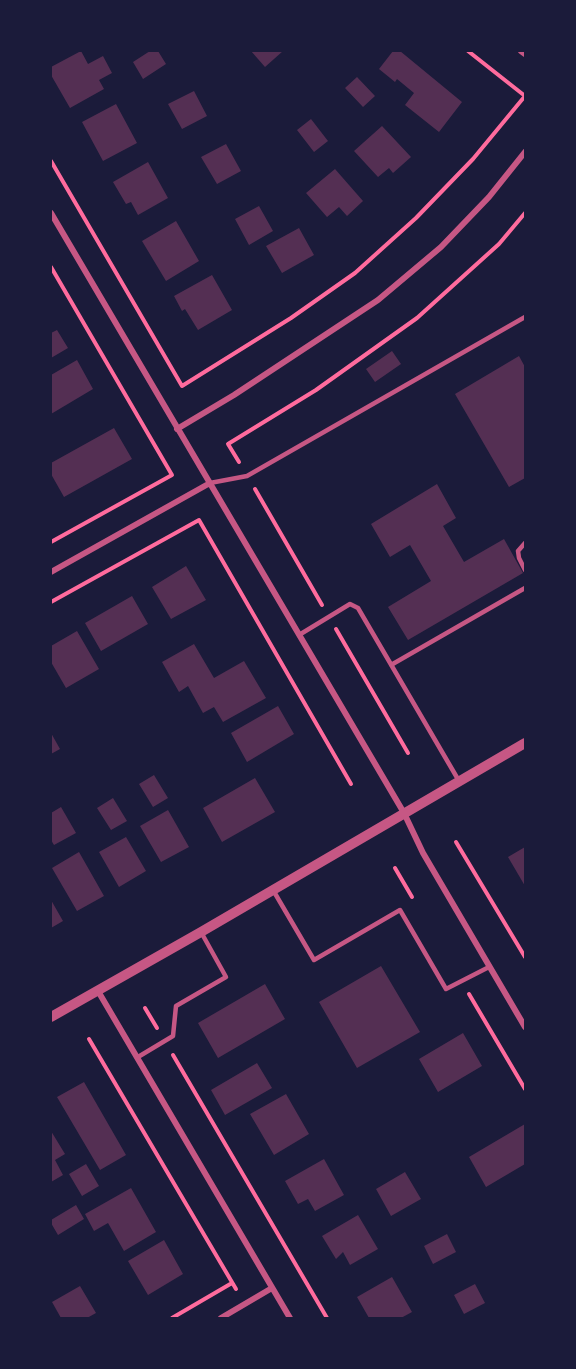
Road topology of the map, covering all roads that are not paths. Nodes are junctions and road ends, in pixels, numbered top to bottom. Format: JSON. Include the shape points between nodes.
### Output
{"nodes":[{"id":1,"x":521,"y":51,"type":"edge"},
{"id":2,"x":525,"y":54,"type":"edge"},
{"id":3,"x":525,"y":152,"type":"edge"},
{"id":4,"x":51,"y":213,"type":"edge"},
{"id":5,"x":525,"y":317,"type":"edge"},
{"id":6,"x":177,"y":429,"type":"junction"},
{"id":7,"x":210,"y":483,"type":"junction"},
{"id":8,"x":525,"y":543,"type":"edge"},
{"id":9,"x":525,"y":570,"type":"edge"},
{"id":10,"x":51,"y":572,"type":"edge"},
{"id":11,"x":525,"y":588,"type":"edge"},
{"id":12,"x":299,"y":635,"type":"junction"},
{"id":13,"x":391,"y":665,"type":"junction"},
{"id":14,"x":525,"y":743,"type":"edge"},
{"id":15,"x":459,"y":781,"type":"junction"},
{"id":16,"x":404,"y":813,"type":"junction"},
{"id":17,"x":273,"y":890,"type":"junction"},
{"id":18,"x":201,"y":932,"type":"junction"},
{"id":19,"x":489,"y":967,"type":"junction"},
{"id":20,"x":98,"y":990,"type":"junction"},
{"id":21,"x":51,"y":1017,"type":"edge"},
{"id":22,"x":525,"y":1027,"type":"edge"},
{"id":23,"x":138,"y":1057,"type":"junction"},
{"id":24,"x":272,"y":1288,"type":"junction"},
{"id":25,"x":221,"y":1318,"type":"edge"},
{"id":26,"x":290,"y":1318,"type":"edge"}],
"edges":[{"from":1,"to":2,"type":"street"},
{"from":3,"to":6,"type":"street","via":[[441,247],[378,300]]},
{"from":4,"to":6,"type":"street"},
{"from":5,"to":7,"type":"lane","via":[[247,476]]},
{"from":6,"to":7,"type":"street"},
{"from":7,"to":10,"type":"street"},
{"from":7,"to":12,"type":"street"},
{"from":8,"to":9,"type":"lane","via":[[518,551]]},
{"from":11,"to":13,"type":"lane"},
{"from":12,"to":13,"type":"lane","via":[[350,604],[358,608]]},
{"from":12,"to":16,"type":"street"},
{"from":13,"to":15,"type":"lane"},
{"from":14,"to":15,"type":"street"},
{"from":15,"to":16,"type":"street"},
{"from":16,"to":17,"type":"street"},
{"from":16,"to":19,"type":"street"},
{"from":17,"to":18,"type":"street"},
{"from":17,"to":19,"type":"lane","via":[[314,960],[400,910],[446,989]]},
{"from":18,"to":20,"type":"street"},
{"from":18,"to":23,"type":"lane","via":[[226,977],[176,1006],[173,1036]]},
{"from":19,"to":22,"type":"street"},
{"from":20,"to":21,"type":"street"},
{"from":20,"to":23,"type":"street"},
{"from":23,"to":24,"type":"street"},
{"from":24,"to":25,"type":"street"},
{"from":24,"to":26,"type":"street"}]}
